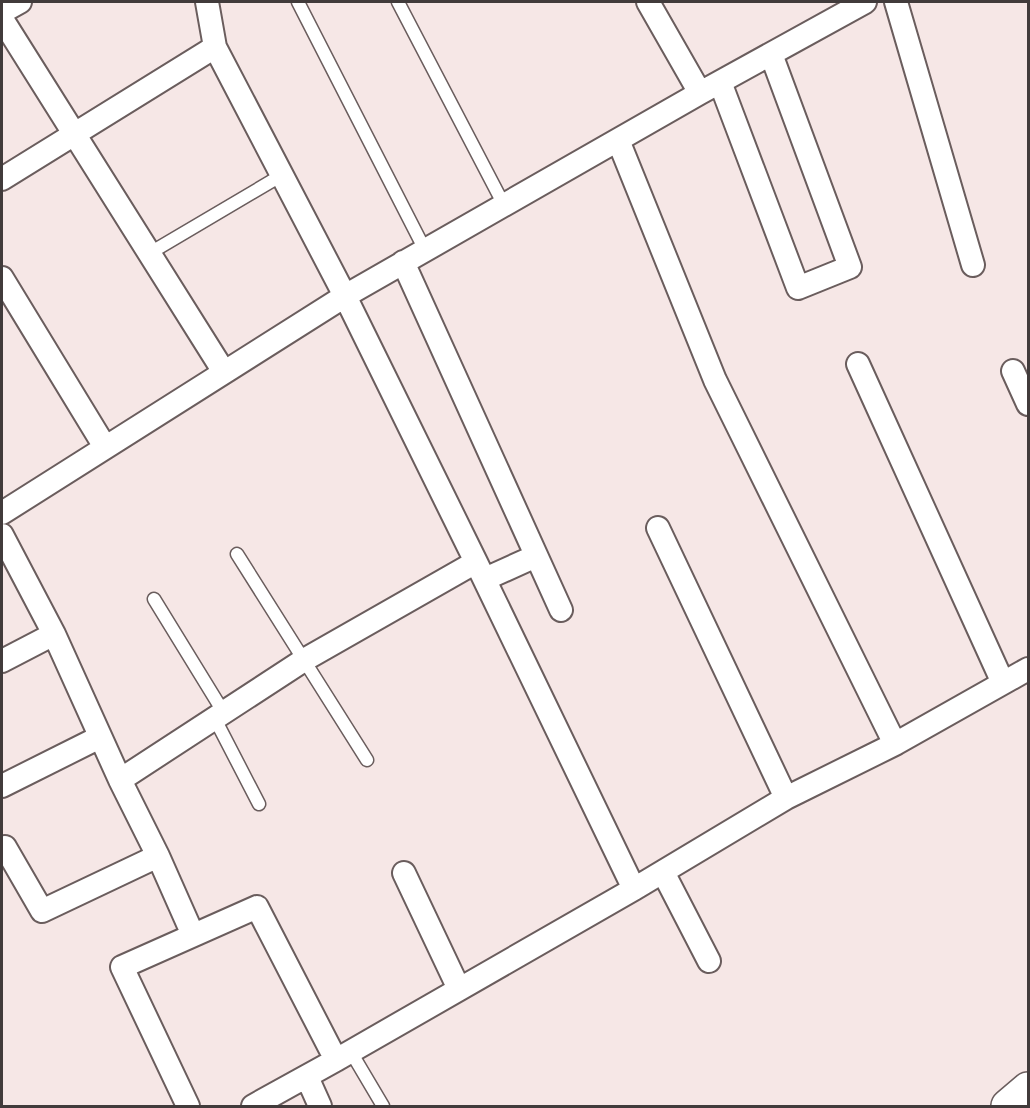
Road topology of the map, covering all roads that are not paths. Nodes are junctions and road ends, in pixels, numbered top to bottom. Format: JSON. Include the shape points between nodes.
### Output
{"nodes":[{"id":1,"x":20,"y":2,"type":"edge"},
{"id":2,"x":207,"y":2,"type":"edge"},
{"id":3,"x":298,"y":2,"type":"edge"},
{"id":4,"x":398,"y":2,"type":"edge"},
{"id":5,"x":648,"y":2,"type":"edge"},
{"id":6,"x":865,"y":2,"type":"edge"},
{"id":7,"x":896,"y":2,"type":"edge"},
{"id":8,"x":831,"y":10,"type":"edge"},
{"id":9,"x":2,"y":12,"type":"edge"},
{"id":10,"x":2,"y":20,"type":"edge"},
{"id":11,"x":215,"y":47,"type":"junction"},
{"id":12,"x":771,"y":54,"type":"junction"},
{"id":13,"x":710,"y":87,"type":"junction"},
{"id":14,"x":74,"y":134,"type":"junction"},
{"id":15,"x":618,"y":140,"type":"junction"},
{"id":16,"x":282,"y":175,"type":"junction"},
{"id":17,"x":2,"y":179,"type":"edge"},
{"id":18,"x":504,"y":205,"type":"junction"},
{"id":19,"x":425,"y":250,"type":"junction"},
{"id":20,"x":150,"y":254,"type":"junction"},
{"id":21,"x":402,"y":262,"type":"junction"},
{"id":22,"x":973,"y":265,"type":"dead end"},
{"id":23,"x":2,"y":278,"type":"edge"},
{"id":24,"x":345,"y":296,"type":"junction"},
{"id":25,"x":858,"y":364,"type":"dead end"},
{"id":26,"x":1013,"y":371,"type":"dead end"},
{"id":27,"x":224,"y":372,"type":"junction"},
{"id":28,"x":1029,"y":404,"type":"edge"},
{"id":29,"x":105,"y":447,"type":"junction"},
{"id":30,"x":2,"y":513,"type":"edge"},
{"id":31,"x":658,"y":528,"type":"dead end"},
{"id":32,"x":2,"y":535,"type":"edge"},
{"id":33,"x":237,"y":554,"type":"dead end"},
{"id":34,"x":536,"y":556,"type":"junction"},
{"id":35,"x":481,"y":571,"type":"junction"},
{"id":36,"x":154,"y":599,"type":"dead end"},
{"id":37,"x":561,"y":610,"type":"dead end"},
{"id":38,"x":54,"y":634,"type":"junction"},
{"id":39,"x":304,"y":660,"type":"junction"},
{"id":40,"x":2,"y":661,"type":"edge"},
{"id":41,"x":1029,"y":669,"type":"edge"},
{"id":42,"x":1003,"y":683,"type":"junction"},
{"id":43,"x":219,"y":716,"type":"junction"},
{"id":44,"x":100,"y":737,"type":"junction"},
{"id":45,"x":896,"y":744,"type":"junction"},
{"id":46,"x":368,"y":760,"type":"dead end"},
{"id":47,"x":120,"y":780,"type":"junction"},
{"id":48,"x":2,"y":786,"type":"edge"},
{"id":49,"x":786,"y":798,"type":"junction"},
{"id":50,"x":259,"y":804,"type":"dead end"},
{"id":51,"x":3,"y":845,"type":"edge"},
{"id":52,"x":158,"y":856,"type":"junction"},
{"id":53,"x":663,"y":872,"type":"junction"},
{"id":54,"x":404,"y":873,"type":"dead end"},
{"id":55,"x":634,"y":889,"type":"junction"},
{"id":56,"x":193,"y":935,"type":"junction"},
{"id":57,"x":709,"y":961,"type":"dead end"},
{"id":58,"x":459,"y":989,"type":"junction"},
{"id":59,"x":344,"y":1056,"type":"junction"},
{"id":60,"x":307,"y":1077,"type":"junction"},
{"id":61,"x":1029,"y":1089,"type":"edge"},
{"id":62,"x":188,"y":1107,"type":"edge"},
{"id":63,"x":253,"y":1107,"type":"edge"},
{"id":64,"x":320,"y":1107,"type":"edge"},
{"id":65,"x":383,"y":1107,"type":"edge"},
{"id":66,"x":1008,"y":1107,"type":"edge"}],
"edges":[{"from":1,"to":9,"type":"street"},
{"from":2,"to":11,"type":"street"},
{"from":3,"to":19,"type":"lane"},
{"from":4,"to":18,"type":"lane"},
{"from":5,"to":13,"type":"street"},
{"from":6,"to":8,"type":"street"},
{"from":7,"to":22,"type":"street"},
{"from":8,"to":12,"type":"street"},
{"from":10,"to":14,"type":"street"},
{"from":11,"to":14,"type":"street"},
{"from":11,"to":16,"type":"street"},
{"from":12,"to":13,"type":"street"},
{"from":12,"to":13,"type":"street","via":[[850,267],[798,288]]},
{"from":13,"to":15,"type":"street"},
{"from":14,"to":17,"type":"street"},
{"from":14,"to":20,"type":"street"},
{"from":15,"to":18,"type":"street"},
{"from":15,"to":45,"type":"street","via":[[715,380]]},
{"from":16,"to":20,"type":"lane"},
{"from":16,"to":24,"type":"street"},
{"from":18,"to":19,"type":"street"},
{"from":19,"to":21,"type":"street"},
{"from":20,"to":27,"type":"street"},
{"from":21,"to":24,"type":"street"},
{"from":21,"to":34,"type":"street"},
{"from":23,"to":29,"type":"street"},
{"from":24,"to":27,"type":"street"},
{"from":24,"to":35,"type":"street"},
{"from":25,"to":42,"type":"street"},
{"from":26,"to":28,"type":"street"},
{"from":27,"to":29,"type":"street"},
{"from":29,"to":30,"type":"street"},
{"from":31,"to":49,"type":"street"},
{"from":32,"to":38,"type":"street"},
{"from":33,"to":39,"type":"lane"},
{"from":34,"to":35,"type":"street"},
{"from":34,"to":37,"type":"street"},
{"from":35,"to":39,"type":"street"},
{"from":35,"to":55,"type":"street"},
{"from":36,"to":43,"type":"lane"},
{"from":38,"to":40,"type":"street"},
{"from":38,"to":44,"type":"street"},
{"from":39,"to":43,"type":"street"},
{"from":39,"to":46,"type":"lane"},
{"from":41,"to":42,"type":"street"},
{"from":42,"to":45,"type":"street"},
{"from":43,"to":47,"type":"street"},
{"from":43,"to":50,"type":"lane"},
{"from":44,"to":47,"type":"street"},
{"from":44,"to":48,"type":"street"},
{"from":45,"to":49,"type":"street"},
{"from":47,"to":52,"type":"street"},
{"from":49,"to":53,"type":"street"},
{"from":51,"to":52,"type":"street","via":[[42,911]]},
{"from":52,"to":56,"type":"street"},
{"from":53,"to":55,"type":"street"},
{"from":53,"to":57,"type":"street"},
{"from":54,"to":58,"type":"street"},
{"from":55,"to":58,"type":"street"},
{"from":56,"to":59,"type":"street","via":[[257,907]]},
{"from":56,"to":62,"type":"street","via":[[122,967]]},
{"from":58,"to":59,"type":"street"},
{"from":59,"to":60,"type":"street"},
{"from":59,"to":65,"type":"lane"},
{"from":60,"to":63,"type":"street"},
{"from":60,"to":64,"type":"street"},
{"from":61,"to":66,"type":"main road"}]}
